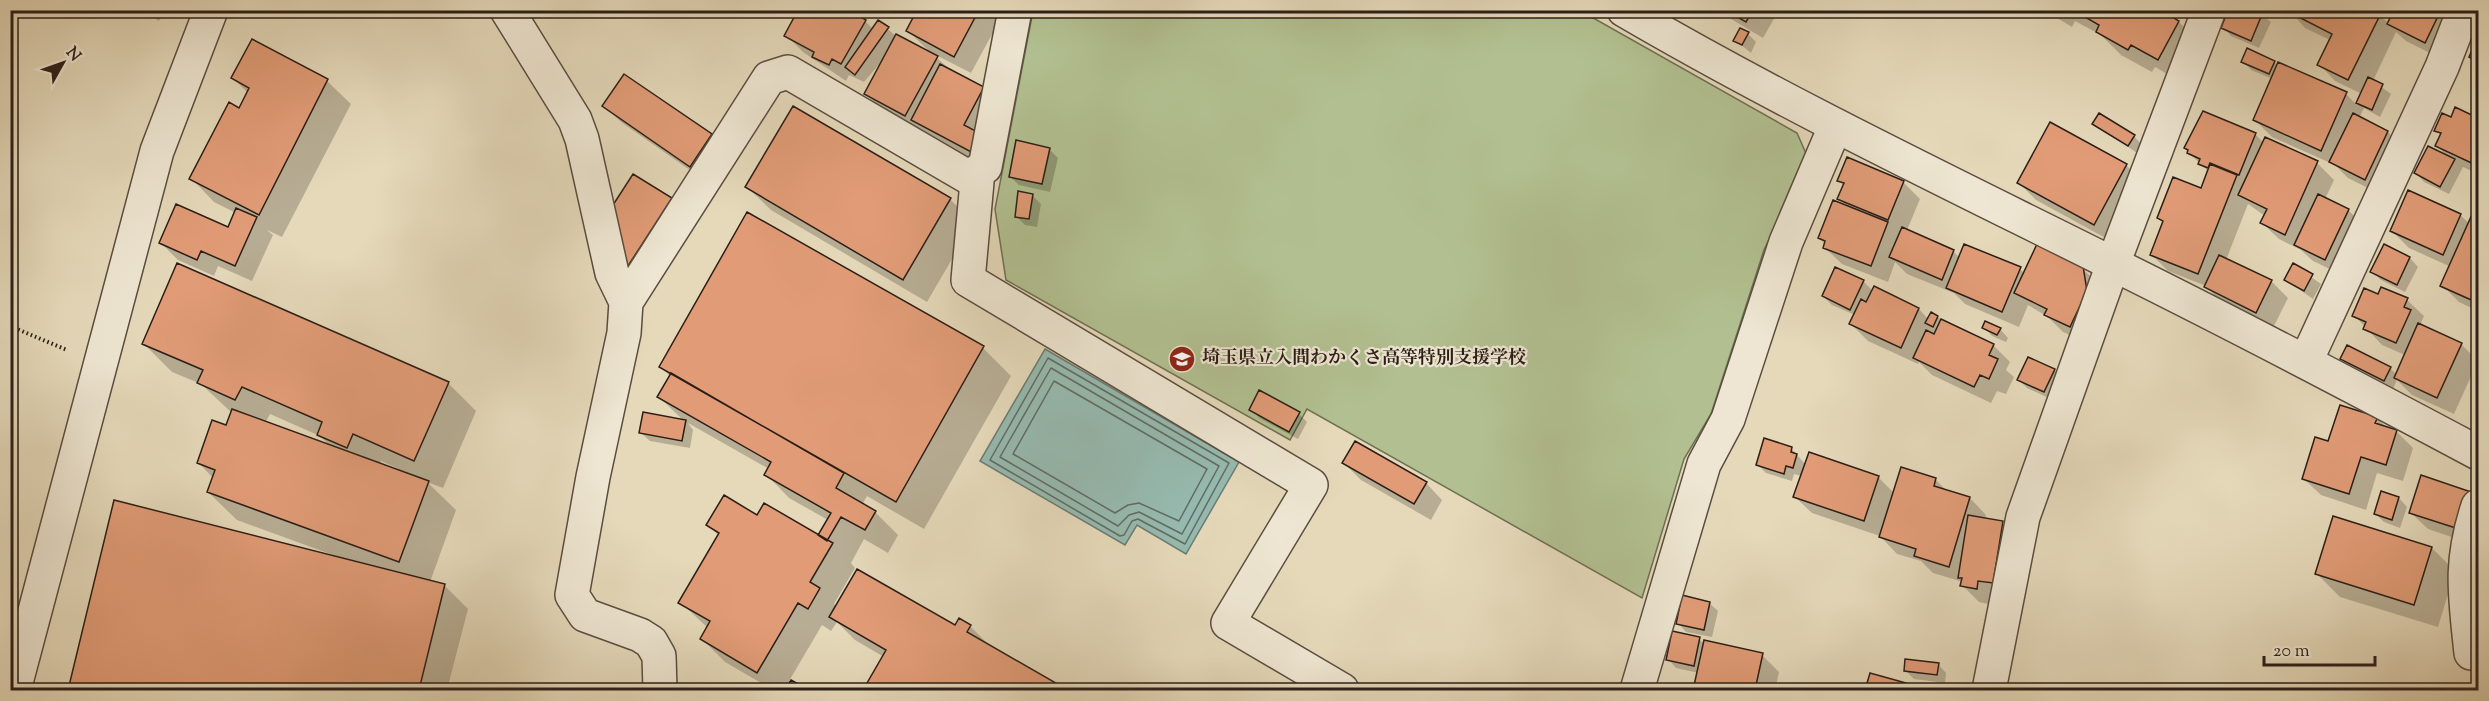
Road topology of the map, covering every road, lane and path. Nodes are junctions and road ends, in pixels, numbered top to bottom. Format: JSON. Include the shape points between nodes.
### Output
{"nodes":[{"id":1,"x":211,"y":10,"type":"edge"},
{"id":2,"x":507,"y":10,"type":"edge"},
{"id":3,"x":1015,"y":10,"type":"edge"},
{"id":4,"x":1624,"y":10,"type":"edge"},
{"id":5,"x":2209,"y":10,"type":"edge"},
{"id":6,"x":2464,"y":10,"type":"edge"},
{"id":7,"x":1835,"y":127,"type":"junction"},
{"id":8,"x":978,"y":171,"type":"junction"},
{"id":9,"x":2113,"y":264,"type":"junction"},
{"id":10,"x":626,"y":302,"type":"junction"},
{"id":11,"x":10,"y":326,"type":"edge"},
{"id":12,"x":2306,"y":361,"type":"junction"},
{"id":13,"x":100,"y":364,"type":"junction"},
{"id":14,"x":2478,"y":453,"type":"edge"},
{"id":15,"x":2478,"y":506,"type":"edge"},
{"id":16,"x":2471,"y":653,"type":"dead end"},
{"id":17,"x":14,"y":690,"type":"edge"},
{"id":18,"x":660,"y":690,"type":"edge"},
{"id":19,"x":1342,"y":690,"type":"edge"},
{"id":20,"x":1637,"y":690,"type":"edge"},
{"id":21,"x":1989,"y":690,"type":"edge"}],
"edges":[{"from":1,"to":13,"type":"street","via":[[157,151]]},
{"from":2,"to":10,"type":"street","via":[[579,130],[612,273]]},
{"from":3,"to":8,"type":"street","via":[[985,167]]},
{"from":4,"to":7,"type":"street"},
{"from":5,"to":9,"type":"street"},
{"from":6,"to":12,"type":"street","via":[[2442,67]]},
{"from":7,"to":9,"type":"street"},
{"from":7,"to":20,"type":"street","via":[[1786,242],[1728,419],[1704,464]]},
{"from":8,"to":10,"type":"street","via":[[968,177],[788,72],[769,78]]},
{"from":8,"to":19,"type":"street","via":[[968,280],[1311,484],[1228,623]]},
{"from":9,"to":12,"type":"street"},
{"from":9,"to":21,"type":"street","via":[[2023,517]]},
{"from":10,"to":18,"type":"street","via":[[624,333],[572,595],[585,615],[651,642],[659,656]]},
{"from":11,"to":13,"type":"path"},
{"from":12,"to":14,"type":"street"},
{"from":13,"to":17,"type":"street"},
{"from":15,"to":16,"type":"street","via":[[2469,534],[2463,581]]}]}
